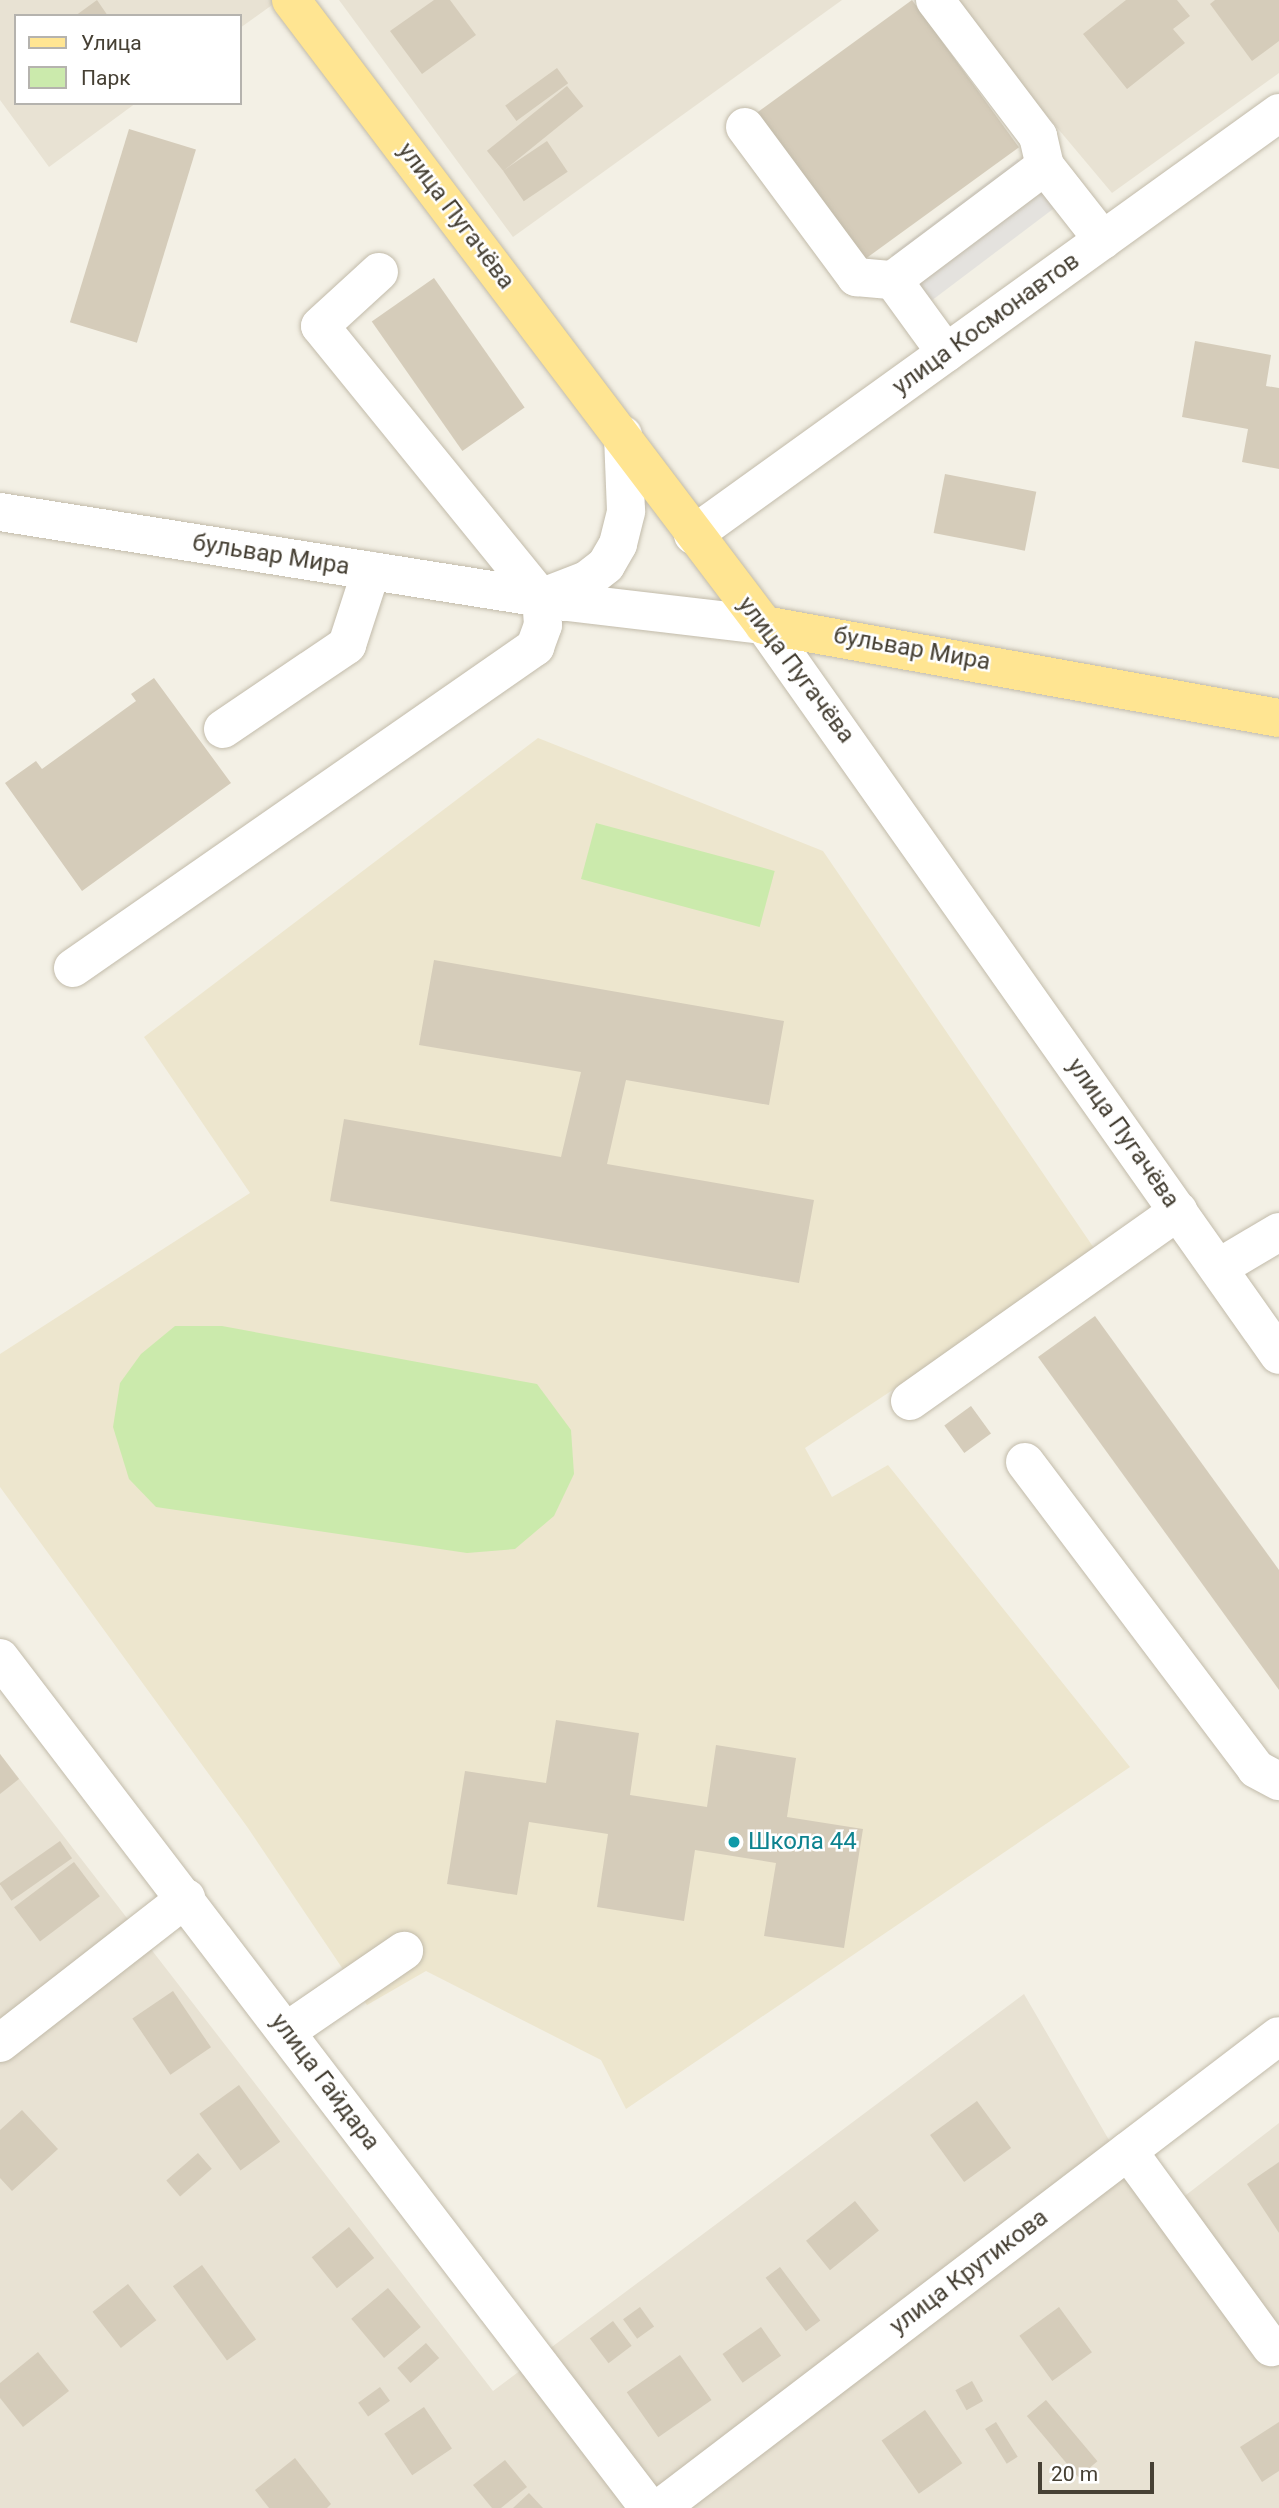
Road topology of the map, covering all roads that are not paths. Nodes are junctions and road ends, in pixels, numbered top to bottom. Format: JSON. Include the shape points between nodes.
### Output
{"nodes":[{"id":1,"x":292,"y":0,"type":"edge"},
{"id":2,"x":935,"y":0,"type":"edge"},
{"id":3,"x":1279,"y":113,"type":"edge"},
{"id":4,"x":745,"y":127,"type":"dead end"},
{"id":5,"x":1045,"y":166,"type":"junction"},
{"id":6,"x":1103,"y":240,"type":"junction"},
{"id":7,"x":379,"y":272,"type":"dead end"},
{"id":8,"x":893,"y":280,"type":"junction"},
{"id":9,"x":946,"y":353,"type":"junction"},
{"id":10,"x":623,"y":435,"type":"junction"},
{"id":11,"x":0,"y":512,"type":"edge"},
{"id":12,"x":693,"y":535,"type":"junction"},
{"id":13,"x":370,"y":571,"type":"junction"},
{"id":14,"x":541,"y":598,"type":"junction"},
{"id":15,"x":764,"y":625,"type":"junction"},
{"id":16,"x":1279,"y":718,"type":"edge"},
{"id":17,"x":223,"y":729,"type":"dead end"},
{"id":18,"x":73,"y":968,"type":"dead end"},
{"id":19,"x":1178,"y":1211,"type":"junction"},
{"id":20,"x":1279,"y":1232,"type":"edge"},
{"id":21,"x":1218,"y":1268,"type":"junction"},
{"id":22,"x":1279,"y":1355,"type":"edge"},
{"id":23,"x":910,"y":1401,"type":"dead end"},
{"id":24,"x":1025,"y":1462,"type":"dead end"},
{"id":25,"x":0,"y":1658,"type":"edge"},
{"id":26,"x":1279,"y":1782,"type":"edge"},
{"id":27,"x":186,"y":1898,"type":"junction"},
{"id":28,"x":404,"y":1951,"type":"dead end"},
{"id":29,"x":287,"y":2031,"type":"junction"},
{"id":30,"x":1279,"y":2036,"type":"edge"},
{"id":31,"x":0,"y":2042,"type":"edge"},
{"id":32,"x":1128,"y":2151,"type":"junction"},
{"id":33,"x":1270,"y":2347,"type":"dead end"},
{"id":34,"x":649,"y":2508,"type":"edge"},
{"id":35,"x":660,"y":2508,"type":"edge"}],
"edges":[{"from":1,"to":10,"type":"main road","name":"улица Пугачёва"},
{"from":2,"to":5,"type":"street","via":[[1038,136]]},
{"from":3,"to":6,"type":"street","name":"улица Космонавтов"},
{"from":4,"to":8,"type":"street","via":[[856,277]]},
{"from":5,"to":6,"type":"street"},
{"from":5,"to":8,"type":"street"},
{"from":6,"to":9,"type":"street","name":"улица Космонавтов"},
{"from":7,"to":14,"type":"street","via":[[320,326]]},
{"from":8,"to":9,"type":"street"},
{"from":9,"to":12,"type":"street","name":"улица Космонавтов"},
{"from":10,"to":12,"type":"main road","name":"улица Пугачёва"},
{"from":10,"to":14,"type":"street","via":[[626,511],[618,544],[606,565],[587,580]]},
{"from":11,"to":13,"type":"street","name":"бульвар Мира"},
{"from":12,"to":15,"type":"main road","name":"улица Пугачёва"},
{"from":13,"to":14,"type":"street","name":"бульвар Мира"},
{"from":13,"to":17,"type":"street","via":[[347,645]]},
{"from":14,"to":15,"type":"street","name":"бульвар Мира"},
{"from":14,"to":18,"type":"street","via":[[543,625],[535,646]]},
{"from":15,"to":16,"type":"main road","name":"бульвар Мира"},
{"from":15,"to":19,"type":"street","name":"улица Пугачёва"},
{"from":19,"to":21,"type":"street","name":"улица Пугачёва"},
{"from":19,"to":23,"type":"street"},
{"from":20,"to":21,"type":"street"},
{"from":21,"to":22,"type":"street","name":"улица Пугачёва"},
{"from":24,"to":26,"type":"street","via":[[1256,1769]]},
{"from":25,"to":27,"type":"street","name":"улица Гайдара"},
{"from":27,"to":29,"type":"street","name":"улица Гайдара"},
{"from":27,"to":31,"type":"street"},
{"from":28,"to":29,"type":"street"},
{"from":29,"to":34,"type":"street","name":"улица Гайдара"},
{"from":30,"to":32,"type":"street","name":"улица Крутикова"},
{"from":32,"to":33,"type":"street"},
{"from":32,"to":35,"type":"street","name":"улица Крутикова"}]}
